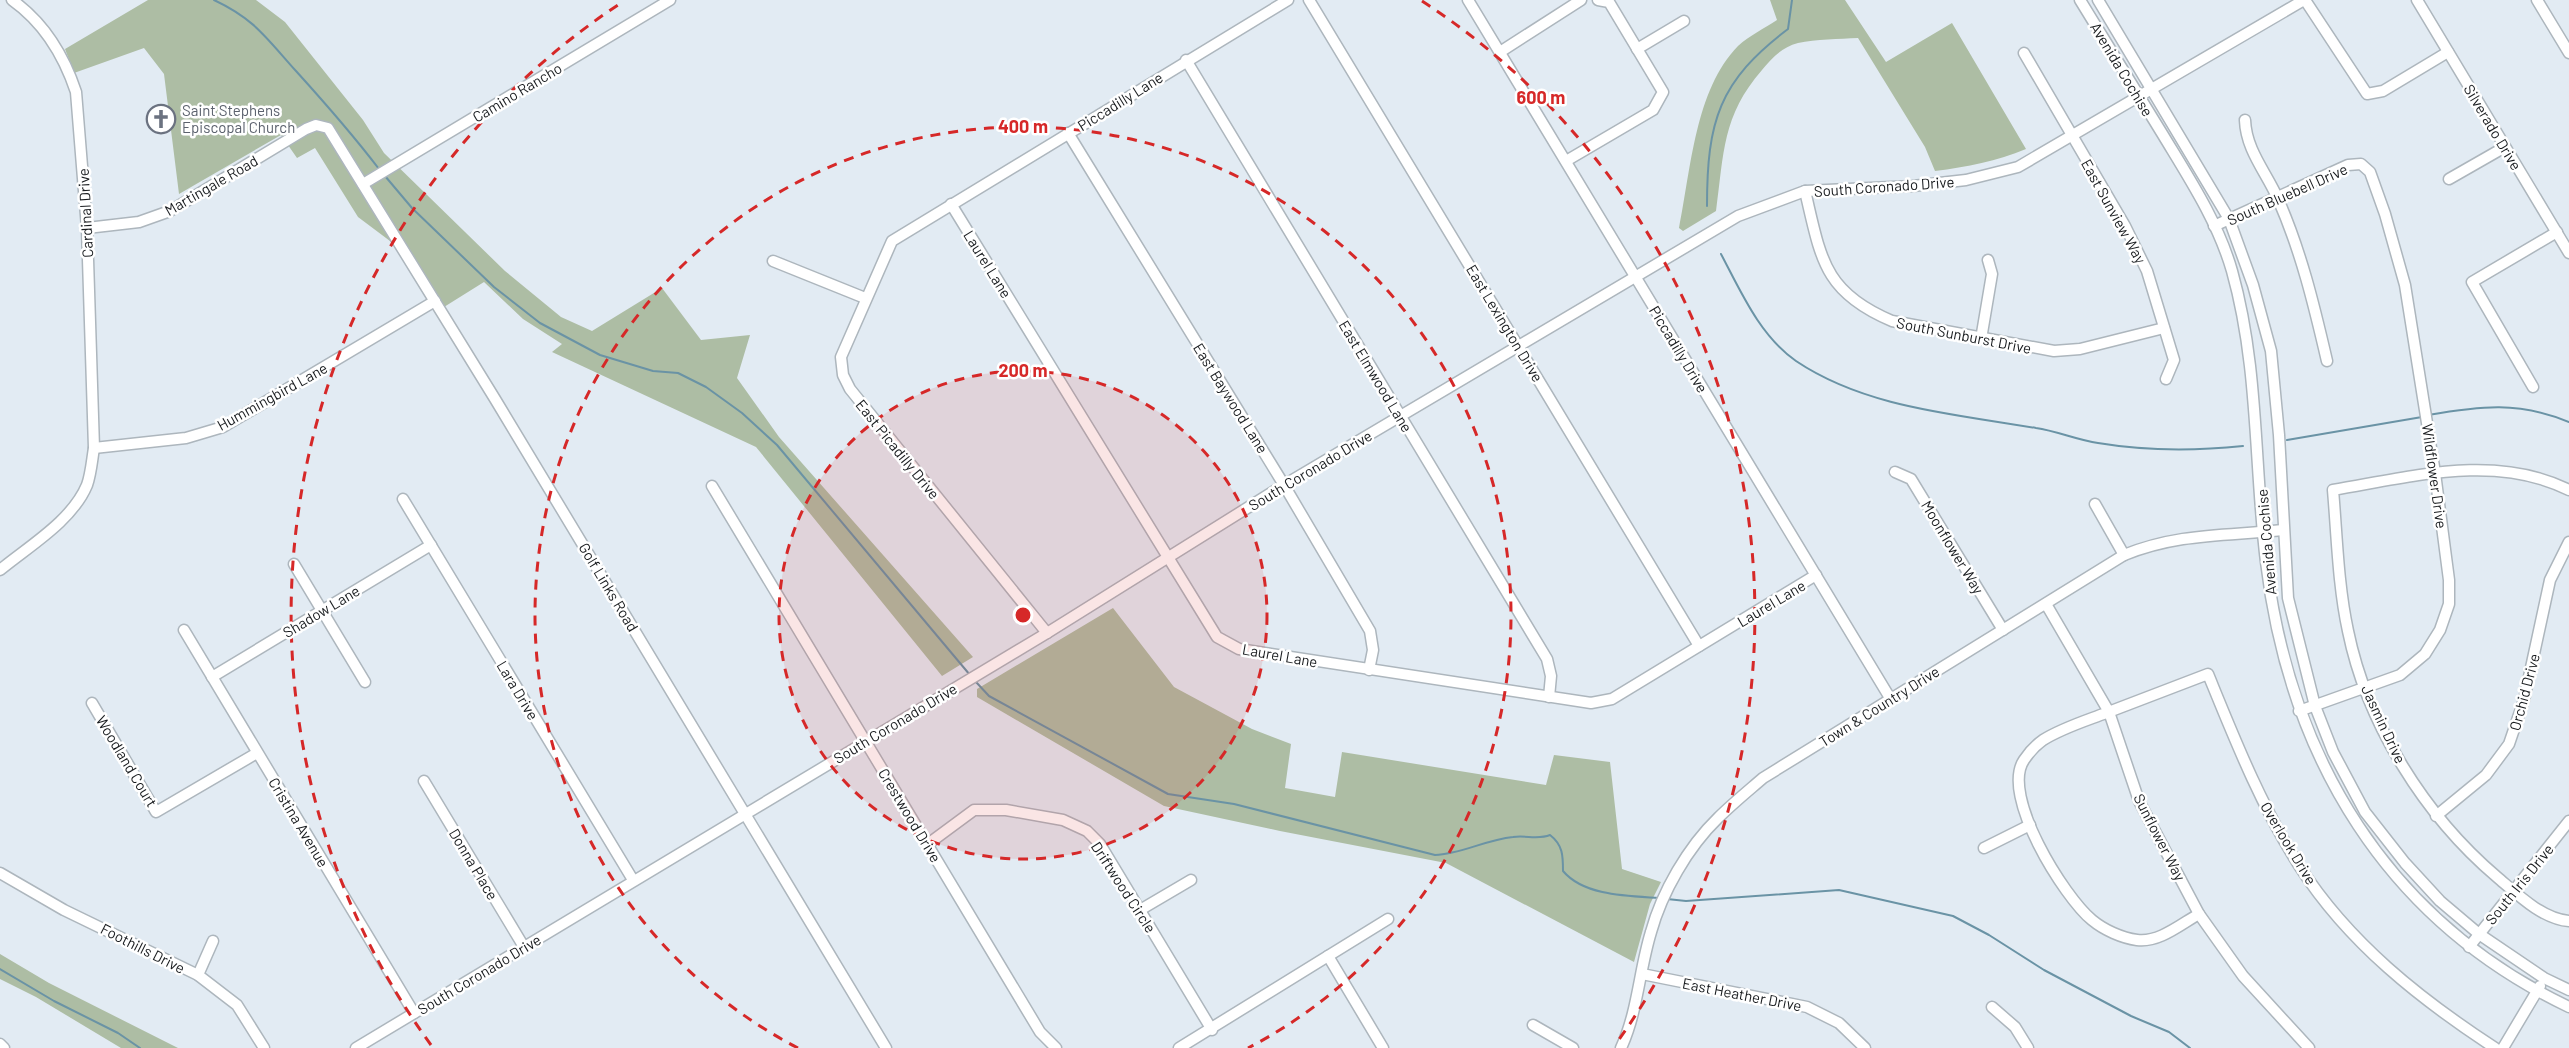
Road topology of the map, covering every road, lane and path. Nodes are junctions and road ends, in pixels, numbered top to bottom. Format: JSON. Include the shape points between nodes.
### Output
{"nodes":[{"id":1,"x":12,"y":0,"type":"edge"},
{"id":2,"x":670,"y":0,"type":"edge"},
{"id":3,"x":1288,"y":0,"type":"edge"},
{"id":4,"x":1309,"y":0,"type":"edge"},
{"id":5,"x":1468,"y":0,"type":"edge"},
{"id":6,"x":1581,"y":0,"type":"edge"},
{"id":7,"x":1598,"y":0,"type":"edge"},
{"id":8,"x":2080,"y":0,"type":"edge"},
{"id":9,"x":2098,"y":0,"type":"edge"},
{"id":10,"x":2304,"y":0,"type":"edge"},
{"id":11,"x":2417,"y":0,"type":"edge"},
{"id":12,"x":2537,"y":0,"type":"edge"},
{"id":13,"x":1684,"y":21,"type":"dead end"},
{"id":14,"x":1637,"y":49,"type":"junction"},
{"id":15,"x":1500,"y":52,"type":"junction"},
{"id":16,"x":2448,"y":52,"type":"junction"},
{"id":17,"x":2024,"y":53,"type":"dead end"},
{"id":18,"x":2569,"y":53,"type":"edge"},
{"id":19,"x":1186,"y":60,"type":"junction"},
{"id":20,"x":2152,"y":89,"type":"junction"},
{"id":21,"x":2139,"y":96,"type":"junction"},
{"id":22,"x":2245,"y":120,"type":"dead end"},
{"id":23,"x":328,"y":128,"type":"joint"},
{"id":24,"x":1068,"y":133,"type":"junction"},
{"id":25,"x":2073,"y":136,"type":"junction"},
{"id":26,"x":2505,"y":147,"type":"junction"},
{"id":27,"x":1566,"y":161,"type":"junction"},
{"id":28,"x":2361,"y":164,"type":"joint"},
{"id":29,"x":2449,"y":179,"type":"dead end"},
{"id":30,"x":363,"y":184,"type":"junction"},
{"id":31,"x":1805,"y":191,"type":"junction"},
{"id":32,"x":2278,"y":198,"type":"junction"},
{"id":33,"x":951,"y":204,"type":"junction"},
{"id":34,"x":2229,"y":219,"type":"junction"},
{"id":35,"x":2214,"y":226,"type":"junction"},
{"id":36,"x":87,"y":228,"type":"junction"},
{"id":37,"x":2556,"y":232,"type":"junction"},
{"id":38,"x":892,"y":241,"type":"joint"},
{"id":39,"x":2569,"y":253,"type":"edge"},
{"id":40,"x":1988,"y":260,"type":"dead end"},
{"id":41,"x":773,"y":261,"type":"dead end"},
{"id":42,"x":1635,"y":276,"type":"junction"},
{"id":43,"x":865,"y":298,"type":"junction"},
{"id":44,"x":435,"y":301,"type":"junction"},
{"id":45,"x":2164,"y":328,"type":"junction"},
{"id":46,"x":1981,"y":339,"type":"junction"},
{"id":47,"x":1518,"y":344,"type":"junction"},
{"id":48,"x":2327,"y":361,"type":"dead end"},
{"id":49,"x":2166,"y":379,"type":"dead end"},
{"id":50,"x":2533,"y":387,"type":"dead end"},
{"id":51,"x":1400,"y":415,"type":"junction"},
{"id":52,"x":94,"y":448,"type":"junction"},
{"id":53,"x":1895,"y":472,"type":"dead end"},
{"id":54,"x":2435,"y":473,"type":"junction"},
{"id":55,"x":1284,"y":485,"type":"junction"},
{"id":56,"x":712,"y":486,"type":"dead end"},
{"id":57,"x":2569,"y":490,"type":"edge"},
{"id":58,"x":403,"y":499,"type":"dead end"},
{"id":59,"x":2095,"y":504,"type":"dead end"},
{"id":60,"x":2283,"y":530,"type":"junction"},
{"id":61,"x":2264,"y":532,"type":"junction"},
{"id":62,"x":2569,"y":542,"type":"edge"},
{"id":63,"x":431,"y":545,"type":"junction"},
{"id":64,"x":2124,"y":555,"type":"junction"},
{"id":65,"x":1168,"y":558,"type":"junction"},
{"id":66,"x":294,"y":564,"type":"dead end"},
{"id":67,"x":0,"y":570,"type":"edge"},
{"id":68,"x":1816,"y":575,"type":"junction"},
{"id":69,"x":2046,"y":604,"type":"junction"},
{"id":70,"x":322,"y":610,"type":"junction"},
{"id":71,"x":184,"y":630,"type":"dead end"},
{"id":72,"x":2003,"y":630,"type":"junction"},
{"id":73,"x":1047,"y":633,"type":"junction"},
{"id":74,"x":1699,"y":646,"type":"junction"},
{"id":75,"x":1370,"y":670,"type":"junction"},
{"id":76,"x":212,"y":677,"type":"junction"},
{"id":77,"x":365,"y":682,"type":"dead end"},
{"id":78,"x":2366,"y":689,"type":"junction"},
{"id":79,"x":1549,"y":697,"type":"junction"},
{"id":80,"x":1890,"y":698,"type":"junction"},
{"id":81,"x":92,"y":703,"type":"dead end"},
{"id":82,"x":2315,"y":706,"type":"junction"},
{"id":83,"x":2299,"y":711,"type":"junction"},
{"id":84,"x":2109,"y":712,"type":"junction"},
{"id":85,"x":866,"y":740,"type":"junction"},
{"id":86,"x":257,"y":753,"type":"junction"},
{"id":87,"x":424,"y":781,"type":"dead end"},
{"id":88,"x":747,"y":814,"type":"junction"},
{"id":89,"x":2436,"y":816,"type":"junction"},
{"id":90,"x":2569,"y":821,"type":"edge"},
{"id":91,"x":2030,"y":825,"type":"junction"},
{"id":92,"x":928,"y":844,"type":"junction"},
{"id":93,"x":1984,"y":848,"type":"dead end"},
{"id":94,"x":0,"y":873,"type":"edge"},
{"id":95,"x":633,"y":880,"type":"junction"},
{"id":96,"x":1191,"y":880,"type":"dead end"},
{"id":97,"x":2512,"y":891,"type":"junction"},
{"id":98,"x":1140,"y":910,"type":"junction"},
{"id":99,"x":2199,"y":914,"type":"junction"},
{"id":100,"x":1388,"y":919,"type":"dead end"},
{"id":101,"x":2569,"y":921,"type":"edge"},
{"id":102,"x":2479,"y":934,"type":"junction"},
{"id":103,"x":213,"y":941,"type":"dead end"},
{"id":104,"x":524,"y":947,"type":"junction"},
{"id":105,"x":2469,"y":947,"type":"junction"},
{"id":106,"x":1328,"y":956,"type":"junction"},
{"id":107,"x":1642,"y":974,"type":"junction"},
{"id":108,"x":198,"y":975,"type":"junction"},
{"id":109,"x":2544,"y":978,"type":"junction"},
{"id":110,"x":2569,"y":990,"type":"edge"},
{"id":111,"x":2537,"y":992,"type":"junction"},
{"id":112,"x":1992,"y":1007,"type":"dead end"},
{"id":113,"x":2569,"y":1007,"type":"edge"},
{"id":114,"x":414,"y":1013,"type":"junction"},
{"id":115,"x":1533,"y":1025,"type":"dead end"},
{"id":116,"x":1212,"y":1030,"type":"junction"},
{"id":117,"x":0,"y":1044,"type":"edge"},
{"id":118,"x":4,"y":1048,"type":"edge"},
{"id":119,"x":264,"y":1048,"type":"edge"},
{"id":120,"x":357,"y":1048,"type":"edge"},
{"id":121,"x":886,"y":1048,"type":"edge"},
{"id":122,"x":1056,"y":1048,"type":"edge"},
{"id":123,"x":1179,"y":1048,"type":"edge"},
{"id":124,"x":1383,"y":1048,"type":"edge"},
{"id":125,"x":1573,"y":1048,"type":"edge"},
{"id":126,"x":1621,"y":1048,"type":"edge"},
{"id":127,"x":1865,"y":1048,"type":"edge"},
{"id":128,"x":2028,"y":1048,"type":"edge"},
{"id":129,"x":2309,"y":1048,"type":"edge"},
{"id":130,"x":2495,"y":1048,"type":"edge"},
{"id":131,"x":2503,"y":1048,"type":"edge"}],
"edges":[{"from":1,"to":36,"type":"street","name":"Cardinal Drive","via":[[32,16],[70,73],[78,116]]},
{"from":2,"to":30,"type":"street","name":"Camino Rancho"},
{"from":3,"to":19,"type":"street","name":"Piccadilly Lane"},
{"from":4,"to":47,"type":"street","name":"East Lexington Drive"},
{"from":5,"to":15,"type":"street","name":"Piccadilly Drive"},
{"from":6,"to":15,"type":"street"},
{"from":7,"to":14,"type":"street","via":[[1609,2]]},
{"from":8,"to":21,"type":"street","name":"Avenida Cochise"},
{"from":9,"to":20,"type":"street","name":"Avenida Cochise"},
{"from":10,"to":16,"type":"street","via":[[2367,94],[2383,91]]},
{"from":10,"to":20,"type":"street","name":"South Coronado Drive"},
{"from":11,"to":16,"type":"street","name":"Silverado Drive"},
{"from":12,"to":18,"type":"street"},
{"from":13,"to":14,"type":"street"},
{"from":14,"to":27,"type":"street","via":[[1663,92],[1653,110]]},
{"from":15,"to":27,"type":"street","name":"Piccadilly Drive"},
{"from":16,"to":26,"type":"street","name":"Silverado Drive"},
{"from":17,"to":25,"type":"street","name":"East Sunview Way"},
{"from":19,"to":24,"type":"street","name":"Piccadilly Lane"},
{"from":19,"to":51,"type":"street","name":"East Elmwood Lane"},
{"from":20,"to":21,"type":"street","name":"South Coronado Drive"},
{"from":20,"to":34,"type":"street","name":"Avenida Cochise"},
{"from":21,"to":25,"type":"street","name":"South Coronado Drive"},
{"from":21,"to":35,"type":"street","name":"Avenida Cochise"},
{"from":22,"to":32,"type":"street","via":[[2246,138]]},
{"from":23,"to":30,"type":"street","name":"Golf Links Road"},
{"from":23,"to":36,"type":"street","name":"Martingale Road","via":[[316,125],[306,129],[170,211],[139,222]]},
{"from":24,"to":33,"type":"street","name":"Piccadilly Lane"},
{"from":24,"to":55,"type":"street","name":"East Baywood Lane"},
{"from":25,"to":31,"type":"street","name":"South Coronado Drive","via":[[2018,167],[1966,180]]},
{"from":25,"to":45,"type":"street","name":"East Sunview Way","via":[[2147,271]]},
{"from":26,"to":29,"type":"street"},
{"from":26,"to":37,"type":"street","name":"Silverado Drive"},
{"from":27,"to":42,"type":"street","name":"Piccadilly Drive"},
{"from":28,"to":32,"type":"street","name":"South Bluebell Drive","via":[[2348,165]]},
{"from":28,"to":54,"type":"street","name":"Wildflower Drive","via":[[2370,172],[2405,285]]},
{"from":30,"to":44,"type":"street","name":"Golf Links Road"},
{"from":31,"to":42,"type":"street","name":"South Coronado Drive","via":[[1738,216]]},
{"from":31,"to":46,"type":"street","name":"South Sunburst Drive","via":[[1818,250],[1837,285],[1851,299],[1892,321]]},
{"from":32,"to":34,"type":"street","name":"South Bluebell Drive"},
{"from":32,"to":48,"type":"street","via":[[2308,278]]},
{"from":33,"to":38,"type":"street","name":"Piccadilly Lane"},
{"from":33,"to":65,"type":"street","name":"Laurel Lane"},
{"from":34,"to":35,"type":"street","name":"South Bluebell Drive"},
{"from":34,"to":60,"type":"street","name":"Avenida Cochise","via":[[2271,351]]},
{"from":35,"to":61,"type":"street","name":"Avenida Cochise","via":[[2231,269],[2248,339]]},
{"from":36,"to":52,"type":"street","name":"Cardinal Drive"},
{"from":37,"to":39,"type":"street","name":"Silverado Drive"},
{"from":37,"to":50,"type":"street","via":[[2472,282]]},
{"from":38,"to":43,"type":"street","name":"East Picadilly Drive"},
{"from":40,"to":46,"type":"street","via":[[1992,274]]},
{"from":41,"to":43,"type":"street"},
{"from":42,"to":47,"type":"street","name":"South Coronado Drive"},
{"from":42,"to":68,"type":"street","name":"Piccadilly Drive"},
{"from":43,"to":73,"type":"street","name":"East Picadilly Drive","via":[[842,357],[843,375],[850,389]]},
{"from":44,"to":52,"type":"street","name":"Hummingbird Lane","via":[[224,427],[186,438]]},
{"from":44,"to":88,"type":"street","name":"Golf Links Road"},
{"from":45,"to":46,"type":"street","name":"South Sunburst Drive","via":[[2080,349],[2054,351]]},
{"from":45,"to":49,"type":"street","name":"East Sunview Way","via":[[2174,360]]},
{"from":47,"to":51,"type":"street","name":"South Coronado Drive"},
{"from":47,"to":74,"type":"street","name":"East Lexington Drive"},
{"from":51,"to":55,"type":"street","name":"South Coronado Drive"},
{"from":51,"to":79,"type":"street","name":"East Elmwood Lane","via":[[1547,659],[1551,676]]},
{"from":52,"to":67,"type":"street","name":"Cardinal Drive","via":[[87,484],[78,500]]},
{"from":53,"to":72,"type":"street","name":"Moonflower Way","via":[[1911,479]]},
{"from":54,"to":57,"type":"street","via":[[2515,471]]},
{"from":54,"to":78,"type":"street","name":"Wildflower Drive","via":[[2449,604],[2440,630],[2425,654],[2400,675]]},
{"from":54,"to":78,"type":"street","name":"Jasmin Drive","via":[[2333,490],[2348,632]]},
{"from":55,"to":65,"type":"street","name":"South Coronado Drive"},
{"from":55,"to":75,"type":"street","name":"East Baywood Lane","via":[[1370,631]]},
{"from":56,"to":85,"type":"street","name":"Crestwood Drive"},
{"from":58,"to":63,"type":"street","name":"Lara Drive"},
{"from":59,"to":64,"type":"street"},
{"from":60,"to":61,"type":"street","name":"Town & Country Drive"},
{"from":60,"to":82,"type":"street","name":"Avenida Cochise","via":[[2288,598]]},
{"from":61,"to":64,"type":"street","name":"Town & Country Drive","via":[[2182,538],[2154,543]]},
{"from":61,"to":83,"type":"street","name":"Avenida Cochise","via":[[2276,632]]},
{"from":62,"to":89,"type":"street","name":"Orchid Drive","via":[[2550,580],[2524,700],[2509,744],[2486,775]]},
{"from":63,"to":70,"type":"street","name":"Shadow Lane"},
{"from":63,"to":95,"type":"street","name":"Lara Drive"},
{"from":64,"to":69,"type":"street","name":"Town & Country Drive"},
{"from":65,"to":73,"type":"street","name":"South Coronado Drive"},
{"from":65,"to":75,"type":"street","name":"Laurel Lane","via":[[1217,637],[1239,649]]},
{"from":66,"to":70,"type":"street"},
{"from":68,"to":74,"type":"street","name":"Laurel Lane"},
{"from":68,"to":80,"type":"street","name":"Piccadilly Drive"},
{"from":69,"to":72,"type":"street","name":"Town & Country Drive"},
{"from":69,"to":84,"type":"street","name":"Sunflower Way"},
{"from":70,"to":76,"type":"street","name":"Shadow Lane"},
{"from":70,"to":77,"type":"street"},
{"from":71,"to":76,"type":"street","name":"Cristina Avenue"},
{"from":72,"to":80,"type":"street","name":"Town & Country Drive"},
{"from":73,"to":85,"type":"street","name":"South Coronado Drive"},
{"from":74,"to":79,"type":"street","name":"Laurel Lane","via":[[1612,699],[1591,703]]},
{"from":75,"to":79,"type":"street","name":"Laurel Lane"},
{"from":76,"to":86,"type":"street","name":"Cristina Avenue"},
{"from":78,"to":82,"type":"street","name":"Wildflower Drive"},
{"from":78,"to":89,"type":"street","name":"Jasmin Drive","via":[[2395,755]]},
{"from":80,"to":107,"type":"street","name":"Town & Country Drive","via":[[1763,778],[1717,819],[1673,880],[1651,931]]},
{"from":81,"to":86,"type":"street","name":"Woodland Court","via":[[156,812]]},
{"from":82,"to":83,"type":"street","name":"Wildflower Drive"},
{"from":82,"to":102,"type":"street","name":"Avenida Cochise","via":[[2333,752],[2365,812],[2440,901]]},
{"from":83,"to":105,"type":"street","name":"Avenida Cochise","via":[[2320,760],[2354,819],[2392,873]]},
{"from":84,"to":91,"type":"street","via":[[2041,741],[2023,761],[2018,793]]},
{"from":84,"to":99,"type":"street","name":"Sunflower Way","via":[[2139,801]]},
{"from":84,"to":130,"type":"street","name":"Overlook Drive","via":[[2208,674],[2272,817],[2327,904],[2405,984]]},
{"from":85,"to":88,"type":"street","name":"South Coronado Drive"},
{"from":85,"to":92,"type":"street","name":"Crestwood Drive"},
{"from":86,"to":114,"type":"street","name":"Cristina Avenue"},
{"from":87,"to":104,"type":"street","name":"Donna Place"},
{"from":88,"to":95,"type":"street","name":"South Coronado Drive"},
{"from":88,"to":121,"type":"street","name":"Golf Links Road"},
{"from":89,"to":97,"type":"street","name":"Jasmin Drive","via":[[2469,854]]},
{"from":90,"to":97,"type":"street","name":"South Iris Drive"},
{"from":91,"to":93,"type":"street"},
{"from":91,"to":99,"type":"street","via":[[2062,887],[2092,921],[2115,934],[2138,940],[2157,938]]},
{"from":92,"to":98,"type":"street","name":"Driftwood Circle","via":[[974,810],[1006,810],[1063,820],[1087,831],[1100,844]]},
{"from":92,"to":122,"type":"street","name":"Crestwood Drive","via":[[1040,1032]]},
{"from":94,"to":108,"type":"street","name":"Foothills Drive","via":[[64,910]]},
{"from":95,"to":104,"type":"street","name":"South Coronado Drive"},
{"from":96,"to":98,"type":"street"},
{"from":97,"to":101,"type":"street","name":"Jasmin Drive","via":[[2554,920]]},
{"from":97,"to":102,"type":"street","name":"South Iris Drive"},
{"from":98,"to":116,"type":"street","name":"Driftwood Circle"},
{"from":99,"to":129,"type":"street","name":"Sunflower Way","via":[[2243,976]]},
{"from":100,"to":106,"type":"street"},
{"from":102,"to":105,"type":"street","name":"South Iris Drive"},
{"from":102,"to":109,"type":"street","name":"Avenida Cochise"},
{"from":103,"to":108,"type":"street"},
{"from":104,"to":114,"type":"street","name":"South Coronado Drive"},
{"from":105,"to":111,"type":"street","name":"Avenida Cochise"},
{"from":106,"to":116,"type":"street"},
{"from":106,"to":124,"type":"street"},
{"from":107,"to":126,"type":"street","name":"Town & Country Drive","via":[[1629,1031]]},
{"from":107,"to":127,"type":"street","name":"East Heather Drive","via":[[1807,1006],[1839,1023]]},
{"from":108,"to":119,"type":"street","name":"Foothills Drive","via":[[237,1005]]},
{"from":109,"to":110,"type":"street","name":"Avenida Cochise"},
{"from":109,"to":111,"type":"street"},
{"from":111,"to":113,"type":"street","name":"Avenida Cochise"},
{"from":111,"to":131,"type":"street"},
{"from":112,"to":128,"type":"street","via":[[2015,1027]]},
{"from":114,"to":120,"type":"street","name":"South Coronado Drive"},
{"from":115,"to":125,"type":"street"},
{"from":116,"to":123,"type":"street"},
{"from":117,"to":118,"type":"street"}]}
